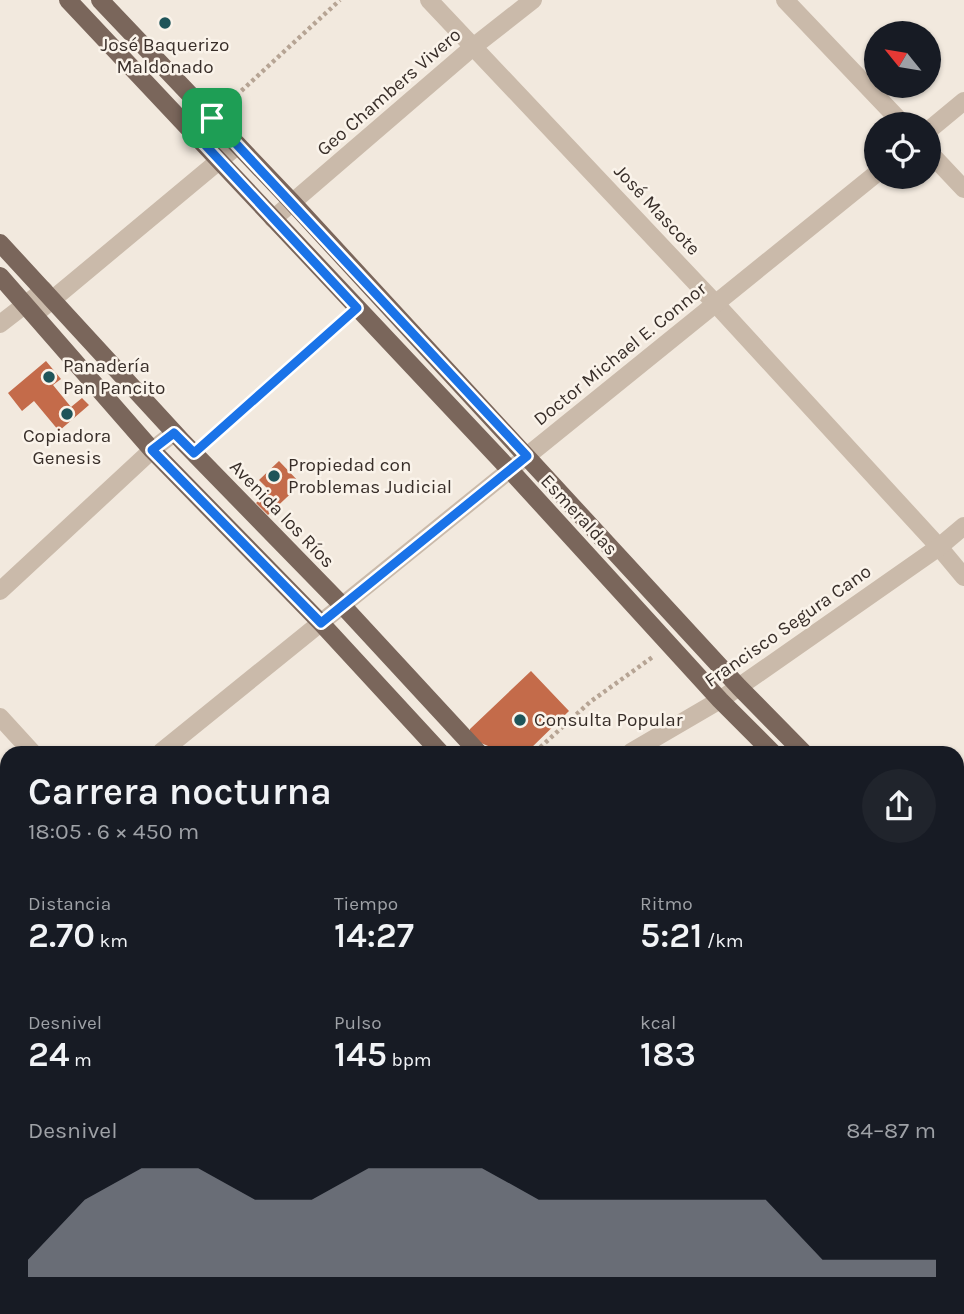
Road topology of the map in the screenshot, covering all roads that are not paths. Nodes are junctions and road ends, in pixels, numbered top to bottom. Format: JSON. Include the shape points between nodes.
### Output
{"nodes":[{"id":1,"x":68,"y":0,"type":"edge"},
{"id":2,"x":100,"y":0,"type":"edge"},
{"id":3,"x":429,"y":0,"type":"edge"},
{"id":4,"x":533,"y":0,"type":"edge"},
{"id":5,"x":785,"y":0,"type":"edge"},
{"id":6,"x":473,"y":47,"type":"junction"},
{"id":7,"x":964,"y":101,"type":"edge"},
{"id":8,"x":892,"y":112,"type":"edge"},
{"id":9,"x":941,"y":120,"type":"edge"},
{"id":10,"x":238,"y":145,"type":"junction"},
{"id":11,"x":220,"y":160,"type":"junction"},
{"id":12,"x":941,"y":165,"type":"edge"},
{"id":13,"x":864,"y":183,"type":"edge"},
{"id":14,"x":964,"y":189,"type":"edge"},
{"id":15,"x":292,"y":202,"type":"junction"},
{"id":16,"x":273,"y":219,"type":"junction"},
{"id":17,"x":0,"y":243,"type":"edge"},
{"id":18,"x":0,"y":276,"type":"edge"},
{"id":19,"x":48,"y":295,"type":"junction"},
{"id":20,"x":715,"y":303,"type":"junction"},
{"id":21,"x":30,"y":309,"type":"junction"},
{"id":22,"x":0,"y":324,"type":"edge"},
{"id":23,"x":174,"y":433,"type":"junction"},
{"id":24,"x":152,"y":450,"type":"junction"},
{"id":25,"x":527,"y":456,"type":"junction"},
{"id":26,"x":510,"y":470,"type":"junction"},
{"id":27,"x":964,"y":526,"type":"edge"},
{"id":28,"x":939,"y":547,"type":"junction"},
{"id":29,"x":964,"y":577,"type":"edge"},
{"id":30,"x":0,"y":591,"type":"edge"},
{"id":31,"x":343,"y":607,"type":"junction"},
{"id":32,"x":321,"y":623,"type":"junction"},
{"id":33,"x":738,"y":687,"type":"junction"},
{"id":34,"x":720,"y":700,"type":"junction"},
{"id":35,"x":0,"y":717,"type":"edge"},
{"id":36,"x":27,"y":746,"type":"edge"},
{"id":37,"x":168,"y":746,"type":"edge"},
{"id":38,"x":434,"y":746,"type":"edge"},
{"id":39,"x":472,"y":746,"type":"edge"},
{"id":40,"x":641,"y":746,"type":"edge"},
{"id":41,"x":766,"y":746,"type":"edge"},
{"id":42,"x":797,"y":746,"type":"edge"}],
"edges":[{"from":1,"to":11,"type":"main road","name":"Esmeraldas"},
{"from":2,"to":10,"type":"main road","name":"Esmeraldas"},
{"from":3,"to":6,"type":"street","name":"José Mascote"},
{"from":4,"to":6,"type":"street","name":"Geo Chambers Vivero"},
{"from":5,"to":8,"type":"street"},
{"from":6,"to":15,"type":"street","name":"Geo Chambers Vivero"},
{"from":6,"to":20,"type":"street","name":"José Mascote"},
{"from":7,"to":9,"type":"street"},
{"from":10,"to":11,"type":"street"},
{"from":10,"to":15,"type":"main road","name":"Esmeraldas"},
{"from":11,"to":16,"type":"main road","name":"Esmeraldas"},
{"from":11,"to":19,"type":"street"},
{"from":12,"to":14,"type":"street"},
{"from":13,"to":20,"type":"street","name":"Doctor Michael E. Connor"},
{"from":15,"to":16,"type":"street","name":"Geo Chambers Vivero"},
{"from":15,"to":25,"type":"main road","name":"Esmeraldas"},
{"from":16,"to":26,"type":"main road","name":"Esmeraldas"},
{"from":17,"to":19,"type":"main road","name":"Avenida los Ríos"},
{"from":18,"to":21,"type":"main road"},
{"from":19,"to":21,"type":"street"},
{"from":19,"to":23,"type":"main road","name":"Avenida los Ríos"},
{"from":20,"to":25,"type":"street","name":"Doctor Michael E. Connor"},
{"from":20,"to":28,"type":"street","name":"José Mascote"},
{"from":21,"to":22,"type":"street"},
{"from":21,"to":24,"type":"main road"},
{"from":23,"to":24,"type":"street"},
{"from":23,"to":31,"type":"main road","name":"Avenida los Ríos"},
{"from":24,"to":30,"type":"street"},
{"from":24,"to":32,"type":"main road"},
{"from":25,"to":26,"type":"street","name":"Doctor Michael E. Connor"},
{"from":25,"to":33,"type":"main road","name":"Esmeraldas"},
{"from":26,"to":31,"type":"street","name":"Doctor Michael E. Connor"},
{"from":26,"to":34,"type":"main road","name":"Esmeraldas"},
{"from":27,"to":28,"type":"street","name":"Francisco Segura Cano"},
{"from":28,"to":29,"type":"street","name":"José Mascote"},
{"from":28,"to":33,"type":"street","name":"Francisco Segura Cano"},
{"from":31,"to":32,"type":"street","name":"Doctor Michael E. Connor"},
{"from":31,"to":39,"type":"main road","name":"Avenida los Ríos"},
{"from":32,"to":37,"type":"street","name":"Doctor Michael E. Connor"},
{"from":32,"to":38,"type":"main road"},
{"from":33,"to":34,"type":"street","name":"Francisco Segura Cano"},
{"from":33,"to":42,"type":"main road","name":"Esmeraldas"},
{"from":34,"to":40,"type":"street","name":"Francisco Segura Cano"},
{"from":34,"to":41,"type":"main road","name":"Esmeraldas"},
{"from":35,"to":36,"type":"street"}]}
